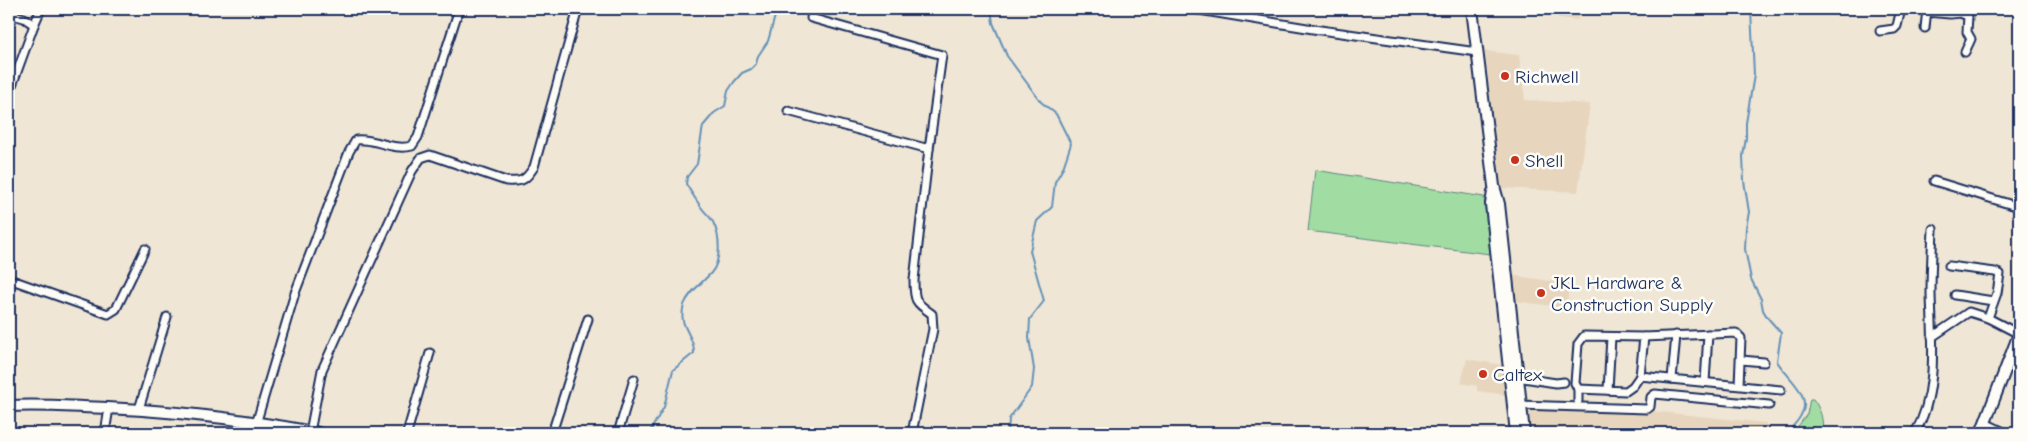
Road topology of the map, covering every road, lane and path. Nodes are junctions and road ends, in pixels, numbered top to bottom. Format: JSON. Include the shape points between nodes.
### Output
{"nodes":[{"id":1,"x":41,"y":9,"type":"edge"},
{"id":2,"x":459,"y":9,"type":"edge"},
{"id":3,"x":578,"y":9,"type":"edge"},
{"id":4,"x":813,"y":9,"type":"edge"},
{"id":5,"x":1193,"y":9,"type":"edge"},
{"id":6,"x":1472,"y":9,"type":"edge"},
{"id":7,"x":1901,"y":9,"type":"edge"},
{"id":8,"x":1927,"y":10,"type":"edge"},
{"id":9,"x":9,"y":14,"type":"edge"},
{"id":10,"x":34,"y":25,"type":"junction"},
{"id":11,"x":1925,"y":28,"type":"dead end"},
{"id":12,"x":1880,"y":31,"type":"dead end"},
{"id":13,"x":1477,"y":52,"type":"junction"},
{"id":14,"x":1965,"y":52,"type":"dead end"},
{"id":15,"x":9,"y":94,"type":"edge"},
{"id":16,"x":788,"y":111,"type":"dead end"},
{"id":17,"x":929,"y":149,"type":"junction"},
{"id":18,"x":1934,"y":181,"type":"dead end"},
{"id":19,"x":2019,"y":207,"type":"edge"},
{"id":20,"x":1933,"y":229,"type":"dead end"},
{"id":21,"x":144,"y":249,"type":"dead end"},
{"id":22,"x":1949,"y":266,"type":"dead end"},
{"id":23,"x":9,"y":279,"type":"edge"},
{"id":24,"x":1956,"y":295,"type":"dead end"},
{"id":25,"x":1993,"y":301,"type":"junction"},
{"id":26,"x":167,"y":317,"type":"dead end"},
{"id":27,"x":1988,"y":318,"type":"junction"},
{"id":28,"x":588,"y":319,"type":"dead end"},
{"id":29,"x":1708,"y":334,"type":"junction"},
{"id":30,"x":2019,"y":334,"type":"edge"},
{"id":31,"x":1676,"y":335,"type":"junction"},
{"id":32,"x":1611,"y":337,"type":"junction"},
{"id":33,"x":1644,"y":337,"type":"junction"},
{"id":34,"x":1932,"y":337,"type":"junction"},
{"id":35,"x":430,"y":353,"type":"dead end"},
{"id":36,"x":1741,"y":360,"type":"junction"},
{"id":37,"x":1764,"y":362,"type":"dead end"},
{"id":38,"x":1640,"y":376,"type":"junction"},
{"id":39,"x":1514,"y":377,"type":"junction"},
{"id":40,"x":634,"y":379,"type":"dead end"},
{"id":41,"x":1672,"y":379,"type":"junction"},
{"id":42,"x":1705,"y":382,"type":"junction"},
{"id":43,"x":1739,"y":385,"type":"junction"},
{"id":44,"x":1577,"y":386,"type":"junction"},
{"id":45,"x":1608,"y":390,"type":"junction"},
{"id":46,"x":1781,"y":390,"type":"dead end"},
{"id":47,"x":1578,"y":401,"type":"dead end"},
{"id":48,"x":1518,"y":405,"type":"junction"},
{"id":49,"x":1769,"y":405,"type":"dead end"},
{"id":50,"x":9,"y":406,"type":"edge"},
{"id":51,"x":109,"y":408,"type":"junction"},
{"id":52,"x":139,"y":409,"type":"junction"},
{"id":53,"x":256,"y":424,"type":"junction"},
{"id":54,"x":1983,"y":428,"type":"edge"},
{"id":55,"x":309,"y":432,"type":"edge"},
{"id":56,"x":105,"y":433,"type":"edge"},
{"id":57,"x":407,"y":433,"type":"edge"},
{"id":58,"x":552,"y":433,"type":"edge"},
{"id":59,"x":618,"y":433,"type":"edge"},
{"id":60,"x":912,"y":433,"type":"edge"},
{"id":61,"x":1516,"y":433,"type":"edge"},
{"id":62,"x":1524,"y":433,"type":"edge"},
{"id":63,"x":1915,"y":433,"type":"edge"},
{"id":64,"x":2006,"y":433,"type":"edge"}],
"edges":[{"from":1,"to":10,"type":"street"},
{"from":2,"to":53,"type":"street","via":[[418,137],[412,146],[401,149],[366,139],[356,140],[349,152],[295,293]]},
{"from":3,"to":55,"type":"street","via":[[534,167],[526,179],[506,181],[430,155],[421,158],[412,171],[322,370]]},
{"from":4,"to":17,"type":"street","via":[[811,18],[942,55]]},
{"from":5,"to":13,"type":"street"},
{"from":6,"to":13,"type":"main road"},
{"from":7,"to":12,"type":"street","via":[[1897,26]]},
{"from":8,"to":11,"type":"street"},
{"from":8,"to":14,"type":"street","via":[[1968,16],[1967,32],[1971,39]]},
{"from":9,"to":10,"type":"street"},
{"from":10,"to":15,"type":"street"},
{"from":13,"to":39,"type":"main road","via":[[1499,204]]},
{"from":16,"to":17,"type":"street"},
{"from":17,"to":60,"type":"street","via":[[914,297],[932,314],[933,329]]},
{"from":18,"to":19,"type":"street"},
{"from":20,"to":34,"type":"street"},
{"from":21,"to":23,"type":"street","via":[[116,310],[108,314]]},
{"from":22,"to":25,"type":"street","via":[[1999,274]]},
{"from":24,"to":25,"type":"street"},
{"from":25,"to":27,"type":"street"},
{"from":26,"to":52,"type":"street"},
{"from":27,"to":30,"type":"street"},
{"from":27,"to":34,"type":"street","via":[[1966,313]]},
{"from":28,"to":58,"type":"street"},
{"from":29,"to":31,"type":"street"},
{"from":29,"to":36,"type":"street","via":[[1740,335]]},
{"from":29,"to":42,"type":"street"},
{"from":30,"to":54,"type":"main road"},
{"from":31,"to":33,"type":"street"},
{"from":31,"to":41,"type":"street"},
{"from":32,"to":33,"type":"street"},
{"from":32,"to":44,"type":"street","via":[[1584,336],[1580,340]]},
{"from":32,"to":45,"type":"street"},
{"from":33,"to":38,"type":"street"},
{"from":34,"to":63,"type":"street","via":[[1929,399]]},
{"from":35,"to":57,"type":"street"},
{"from":36,"to":37,"type":"street"},
{"from":36,"to":43,"type":"street"},
{"from":38,"to":41,"type":"street"},
{"from":38,"to":45,"type":"street","via":[[1629,390]]},
{"from":39,"to":44,"type":"street","via":[[1543,378]]},
{"from":39,"to":48,"type":"main road"},
{"from":40,"to":59,"type":"street"},
{"from":41,"to":42,"type":"street"},
{"from":42,"to":43,"type":"street"},
{"from":43,"to":46,"type":"street"},
{"from":44,"to":45,"type":"street"},
{"from":44,"to":47,"type":"street"},
{"from":48,"to":49,"type":"street","via":[[1647,409],[1654,394]]},
{"from":48,"to":61,"type":"main road"},
{"from":48,"to":62,"type":"main road"},
{"from":50,"to":51,"type":"main road","via":[[35,404]]},
{"from":51,"to":52,"type":"main road"},
{"from":51,"to":56,"type":"street"},
{"from":52,"to":53,"type":"main road"},
{"from":53,"to":55,"type":"main road"},
{"from":54,"to":64,"type":"street"}]}
